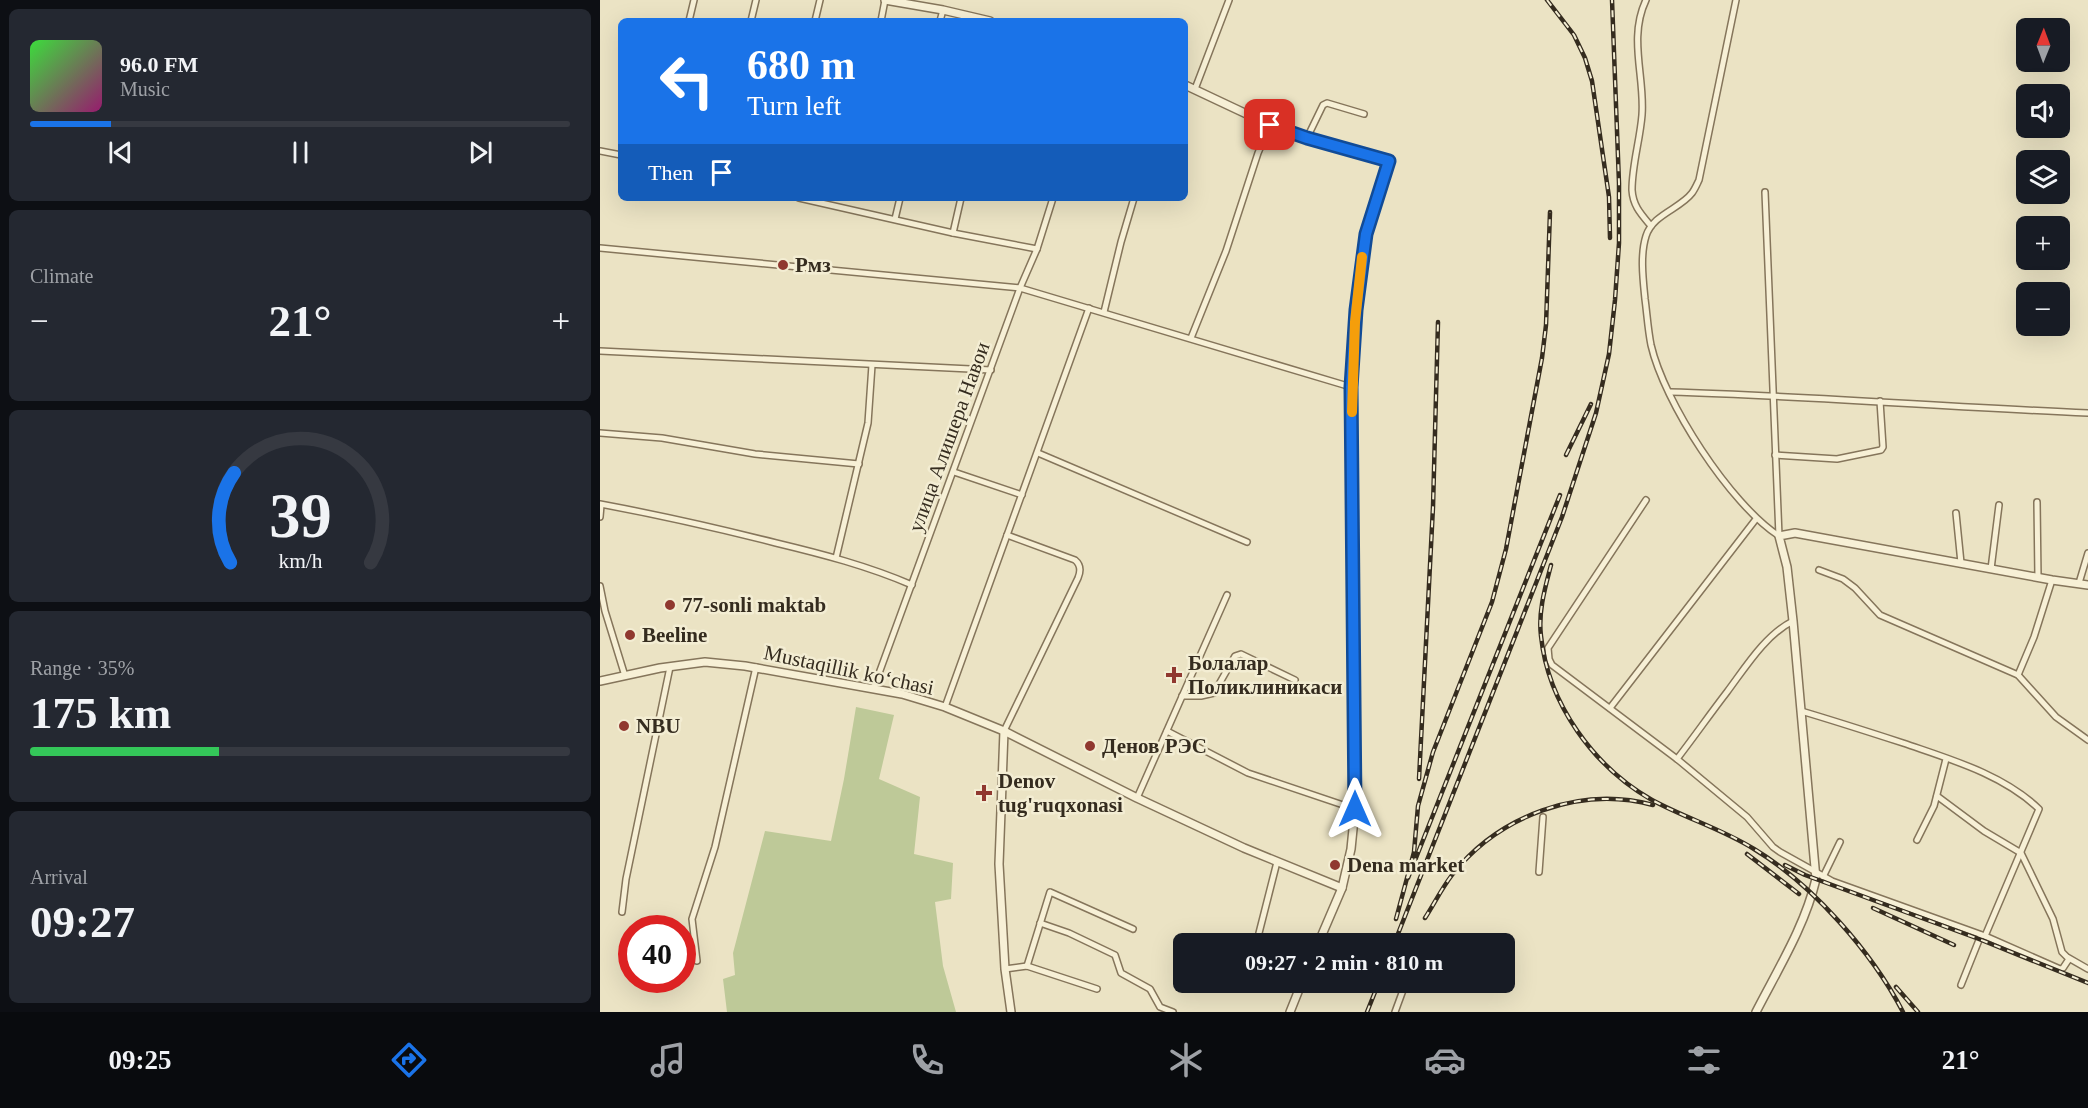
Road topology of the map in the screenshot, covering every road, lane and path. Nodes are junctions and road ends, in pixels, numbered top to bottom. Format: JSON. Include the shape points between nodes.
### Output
{"nodes":[{"id":1,"x":694,"y":0,"type":"edge"},
{"id":2,"x":756,"y":0,"type":"edge"},
{"id":3,"x":820,"y":0,"type":"edge"},
{"id":4,"x":885,"y":0,"type":"edge"},
{"id":5,"x":1229,"y":0,"type":"edge"},
{"id":6,"x":1646,"y":0,"type":"edge"},
{"id":7,"x":1736,"y":0,"type":"edge"},
{"id":8,"x":943,"y":10,"type":"junction"},
{"id":9,"x":690,"y":18,"type":"edge"},
{"id":10,"x":752,"y":18,"type":"edge"},
{"id":11,"x":816,"y":18,"type":"edge"},
{"id":12,"x":882,"y":18,"type":"edge"},
{"id":13,"x":941,"y":18,"type":"edge"},
{"id":14,"x":977,"y":18,"type":"edge"},
{"id":15,"x":1188,"y":86,"type":"edge"},
{"id":16,"x":1195,"y":89,"type":"junction"},
{"id":17,"x":1364,"y":114,"type":"dead end"},
{"id":18,"x":1270,"y":125,"type":"junction"},
{"id":19,"x":1307,"y":138,"type":"junction"},
{"id":20,"x":600,"y":151,"type":"edge"},
{"id":21,"x":618,"y":154,"type":"edge"},
{"id":22,"x":1765,"y":192,"type":"dead end"},
{"id":23,"x":814,"y":201,"type":"edge"},
{"id":24,"x":839,"y":201,"type":"edge"},
{"id":25,"x":899,"y":201,"type":"edge"},
{"id":26,"x":960,"y":201,"type":"edge"},
{"id":27,"x":1052,"y":201,"type":"edge"},
{"id":28,"x":1133,"y":201,"type":"edge"},
{"id":29,"x":838,"y":206,"type":"junction"},
{"id":30,"x":895,"y":219,"type":"junction"},
{"id":31,"x":1651,"y":226,"type":"junction"},
{"id":32,"x":953,"y":233,"type":"junction"},
{"id":33,"x":600,"y":248,"type":"edge"},
{"id":34,"x":1037,"y":249,"type":"junction"},
{"id":35,"x":1020,"y":288,"type":"junction"},
{"id":36,"x":1089,"y":308,"type":"junction"},
{"id":37,"x":1104,"y":312,"type":"junction"},
{"id":38,"x":1191,"y":338,"type":"junction"},
{"id":39,"x":600,"y":351,"type":"edge"},
{"id":40,"x":872,"y":365,"type":"junction"},
{"id":41,"x":991,"y":370,"type":"junction"},
{"id":42,"x":1351,"y":387,"type":"junction"},
{"id":43,"x":1670,"y":392,"type":"junction"},
{"id":44,"x":1773,"y":395,"type":"junction"},
{"id":45,"x":1880,"y":400,"type":"junction"},
{"id":46,"x":2088,"y":413,"type":"edge"},
{"id":47,"x":600,"y":433,"type":"edge"},
{"id":48,"x":1038,"y":453,"type":"junction"},
{"id":49,"x":1775,"y":455,"type":"junction"},
{"id":50,"x":859,"y":464,"type":"junction"},
{"id":51,"x":954,"y":472,"type":"junction"},
{"id":52,"x":1022,"y":495,"type":"junction"},
{"id":53,"x":1646,"y":500,"type":"dead end"},
{"id":54,"x":2037,"y":502,"type":"dead end"},
{"id":55,"x":601,"y":504,"type":"edge"},
{"id":56,"x":1999,"y":504,"type":"dead end"},
{"id":57,"x":1956,"y":513,"type":"dead end"},
{"id":58,"x":600,"y":517,"type":"edge"},
{"id":59,"x":1756,"y":519,"type":"junction"},
{"id":60,"x":1007,"y":534,"type":"junction"},
{"id":61,"x":1779,"y":536,"type":"junction"},
{"id":62,"x":1247,"y":542,"type":"dead end"},
{"id":63,"x":2088,"y":553,"type":"edge"},
{"id":64,"x":836,"y":558,"type":"junction"},
{"id":65,"x":1961,"y":563,"type":"junction"},
{"id":66,"x":1991,"y":569,"type":"junction"},
{"id":67,"x":1819,"y":570,"type":"dead end"},
{"id":68,"x":2038,"y":578,"type":"junction"},
{"id":69,"x":2052,"y":580,"type":"junction"},
{"id":70,"x":2079,"y":583,"type":"junction"},
{"id":71,"x":912,"y":585,"type":"junction"},
{"id":72,"x":2088,"y":585,"type":"edge"},
{"id":73,"x":600,"y":586,"type":"edge"},
{"id":74,"x":1227,"y":595,"type":"dead end"},
{"id":75,"x":1793,"y":621,"type":"junction"},
{"id":76,"x":670,"y":667,"type":"junction"},
{"id":77,"x":756,"y":667,"type":"junction"},
{"id":78,"x":2018,"y":675,"type":"junction"},
{"id":79,"x":625,"y":676,"type":"junction"},
{"id":80,"x":1295,"y":680,"type":"dead end"},
{"id":81,"x":600,"y":681,"type":"edge"},
{"id":82,"x":874,"y":687,"type":"junction"},
{"id":83,"x":1182,"y":696,"type":"junction"},
{"id":84,"x":945,"y":707,"type":"junction"},
{"id":85,"x":1610,"y":708,"type":"junction"},
{"id":86,"x":1801,"y":711,"type":"junction"},
{"id":87,"x":1004,"y":731,"type":"junction"},
{"id":88,"x":1167,"y":731,"type":"junction"},
{"id":89,"x":2088,"y":740,"type":"edge"},
{"id":90,"x":1677,"y":759,"type":"junction"},
{"id":91,"x":1946,"y":759,"type":"junction"},
{"id":92,"x":1937,"y":796,"type":"junction"},
{"id":93,"x":1137,"y":798,"type":"junction"},
{"id":94,"x":1355,"y":809,"type":"junction"},
{"id":95,"x":1543,"y":817,"type":"dead end"},
{"id":96,"x":1917,"y":840,"type":"dead end"},
{"id":97,"x":1840,"y":842,"type":"dead end"},
{"id":98,"x":2021,"y":853,"type":"junction"},
{"id":99,"x":1277,"y":862,"type":"junction"},
{"id":100,"x":1539,"y":872,"type":"dead end"},
{"id":101,"x":1820,"y":876,"type":"junction"},
{"id":102,"x":1342,"y":888,"type":"junction"},
{"id":103,"x":622,"y":912,"type":"dead end"},
{"id":104,"x":1040,"y":923,"type":"junction"},
{"id":105,"x":1133,"y":929,"type":"dead end"},
{"id":106,"x":1259,"y":933,"type":"dead end"},
{"id":107,"x":1323,"y":933,"type":"edge"},
{"id":108,"x":1983,"y":935,"type":"junction"},
{"id":109,"x":2069,"y":959,"type":"junction"},
{"id":110,"x":697,"y":961,"type":"dead end"},
{"id":111,"x":1027,"y":966,"type":"junction"},
{"id":112,"x":1005,"y":969,"type":"junction"},
{"id":113,"x":2088,"y":969,"type":"edge"},
{"id":114,"x":1961,"y":985,"type":"dead end"},
{"id":115,"x":1098,"y":989,"type":"dead end"},
{"id":116,"x":1298,"y":993,"type":"edge"},
{"id":117,"x":1402,"y":993,"type":"edge"},
{"id":118,"x":1011,"y":1012,"type":"edge"},
{"id":119,"x":1173,"y":1012,"type":"edge"},
{"id":120,"x":1290,"y":1012,"type":"edge"},
{"id":121,"x":1395,"y":1012,"type":"edge"},
{"id":122,"x":1756,"y":1012,"type":"edge"}],
"edges":[{"from":1,"to":9,"type":"street"},
{"from":2,"to":10,"type":"street"},
{"from":3,"to":11,"type":"street"},
{"from":4,"to":8,"type":"street"},
{"from":4,"to":12,"type":"street"},
{"from":5,"to":16,"type":"street"},
{"from":6,"to":31,"type":"street","via":[[1638,32],[1642,114],[1632,190],[1636,209]]},
{"from":7,"to":31,"type":"street","via":[[1699,180],[1692,193]]},
{"from":8,"to":13,"type":"street"},
{"from":8,"to":14,"type":"street"},
{"from":15,"to":16,"type":"street"},
{"from":16,"to":18,"type":"street"},
{"from":17,"to":19,"type":"street","via":[[1327,103]]},
{"from":18,"to":19,"type":"street"},
{"from":18,"to":38,"type":"street"},
{"from":19,"to":42,"type":"street","via":[[1389,161],[1366,234]]},
{"from":20,"to":21,"type":"street"},
{"from":22,"to":44,"type":"street"},
{"from":23,"to":29,"type":"street"},
{"from":24,"to":29,"type":"street"},
{"from":25,"to":30,"type":"street"},
{"from":26,"to":32,"type":"street"},
{"from":27,"to":34,"type":"street","name":"улица Алишера Навои"},
{"from":28,"to":37,"type":"street"},
{"from":29,"to":30,"type":"street"},
{"from":30,"to":32,"type":"street"},
{"from":31,"to":43,"type":"street","via":[[1643,254],[1643,286],[1651,345]]},
{"from":32,"to":34,"type":"street"},
{"from":33,"to":35,"type":"street"},
{"from":34,"to":35,"type":"street","name":"улица Алишера Навои"},
{"from":35,"to":36,"type":"street"},
{"from":35,"to":41,"type":"street","name":"улица Алишера Навои"},
{"from":36,"to":37,"type":"street"},
{"from":36,"to":48,"type":"street"},
{"from":37,"to":38,"type":"street"},
{"from":38,"to":42,"type":"street"},
{"from":39,"to":40,"type":"street"},
{"from":40,"to":41,"type":"street"},
{"from":40,"to":50,"type":"street","via":[[868,423]]},
{"from":41,"to":51,"type":"street","name":"улица Алишера Навои"},
{"from":42,"to":94,"type":"street"},
{"from":43,"to":44,"type":"street"},
{"from":43,"to":59,"type":"street","via":[[1694,441]]},
{"from":44,"to":45,"type":"street"},
{"from":44,"to":49,"type":"street"},
{"from":45,"to":46,"type":"street"},
{"from":45,"to":49,"type":"street","via":[[1881,450],[1836,459]]},
{"from":47,"to":50,"type":"street"},
{"from":48,"to":52,"type":"street"},
{"from":48,"to":62,"type":"street"},
{"from":49,"to":61,"type":"street"},
{"from":50,"to":64,"type":"street"},
{"from":51,"to":52,"type":"street"},
{"from":51,"to":71,"type":"street","name":"улица Алишера Навои"},
{"from":52,"to":60,"type":"street"},
{"from":53,"to":85,"type":"street","via":[[1548,648],[1552,665]]},
{"from":54,"to":68,"type":"street"},
{"from":55,"to":58,"type":"street"},
{"from":55,"to":64,"type":"street"},
{"from":56,"to":66,"type":"street"},
{"from":57,"to":65,"type":"street"},
{"from":59,"to":61,"type":"street"},
{"from":59,"to":85,"type":"street"},
{"from":60,"to":84,"type":"street"},
{"from":60,"to":87,"type":"street","via":[[1075,560],[1080,570]]},
{"from":61,"to":65,"type":"street","via":[[1796,533]]},
{"from":61,"to":75,"type":"street"},
{"from":63,"to":70,"type":"street"},
{"from":64,"to":71,"type":"street"},
{"from":65,"to":66,"type":"street"},
{"from":66,"to":68,"type":"street"},
{"from":67,"to":78,"type":"street","via":[[1843,579],[1880,615]]},
{"from":68,"to":69,"type":"street"},
{"from":69,"to":70,"type":"street"},
{"from":69,"to":78,"type":"street"},
{"from":70,"to":72,"type":"street"},
{"from":71,"to":82,"type":"street","name":"улица Алишера Навои"},
{"from":73,"to":79,"type":"street"},
{"from":74,"to":83,"type":"street"},
{"from":75,"to":86,"type":"street"},
{"from":75,"to":90,"type":"street","via":[[1777,631],[1745,668]]},
{"from":76,"to":77,"type":"street","name":"Mustaqillik ko‘chasi","via":[[705,662]]},
{"from":76,"to":79,"type":"street","name":"Mustaqillik ko‘chasi"},
{"from":76,"to":103,"type":"street"},
{"from":77,"to":82,"type":"street","name":"Mustaqillik ko‘chasi"},
{"from":77,"to":110,"type":"street","via":[[715,847],[692,920]]},
{"from":78,"to":89,"type":"street","via":[[2056,717]]},
{"from":79,"to":81,"type":"street","name":"Mustaqillik ko‘chasi"},
{"from":80,"to":83,"type":"street","via":[[1237,654],[1214,693]]},
{"from":82,"to":84,"type":"street","name":"Mustaqillik ko‘chasi"},
{"from":83,"to":88,"type":"street"},
{"from":84,"to":87,"type":"street","name":"Mustaqillik ko‘chasi"},
{"from":85,"to":90,"type":"street"},
{"from":86,"to":91,"type":"street"},
{"from":86,"to":101,"type":"street"},
{"from":87,"to":93,"type":"street","name":"Mustaqillik ko‘chasi"},
{"from":87,"to":112,"type":"street","via":[[999,864]]},
{"from":88,"to":93,"type":"street"},
{"from":88,"to":94,"type":"street","via":[[1248,773]]},
{"from":90,"to":101,"type":"street","via":[[1747,817],[1773,847]]},
{"from":91,"to":92,"type":"street"},
{"from":91,"to":98,"type":"street","via":[[2008,784],[2039,809]]},
{"from":92,"to":96,"type":"street"},
{"from":92,"to":98,"type":"street"},
{"from":93,"to":99,"type":"street","name":"Mustaqillik ko‘chasi"},
{"from":94,"to":102,"type":"street"},
{"from":95,"to":100,"type":"street"},
{"from":97,"to":101,"type":"street"},
{"from":98,"to":108,"type":"street"},
{"from":98,"to":109,"type":"street","via":[[2053,919],[2062,952]]},
{"from":99,"to":102,"type":"street","name":"Mustaqillik ko‘chasi"},
{"from":99,"to":106,"type":"street"},
{"from":101,"to":108,"type":"street"},
{"from":101,"to":122,"type":"street"},
{"from":102,"to":107,"type":"street"},
{"from":104,"to":105,"type":"street","via":[[1052,892]]},
{"from":104,"to":111,"type":"street"},
{"from":104,"to":119,"type":"street","via":[[1115,955],[1121,973],[1150,989],[1160,1007]]},
{"from":108,"to":109,"type":"street","via":[[2060,969]]},
{"from":108,"to":114,"type":"street"},
{"from":109,"to":113,"type":"street"},
{"from":111,"to":112,"type":"street"},
{"from":111,"to":115,"type":"street"},
{"from":112,"to":118,"type":"street"},
{"from":116,"to":120,"type":"street"},
{"from":117,"to":121,"type":"street"}]}
